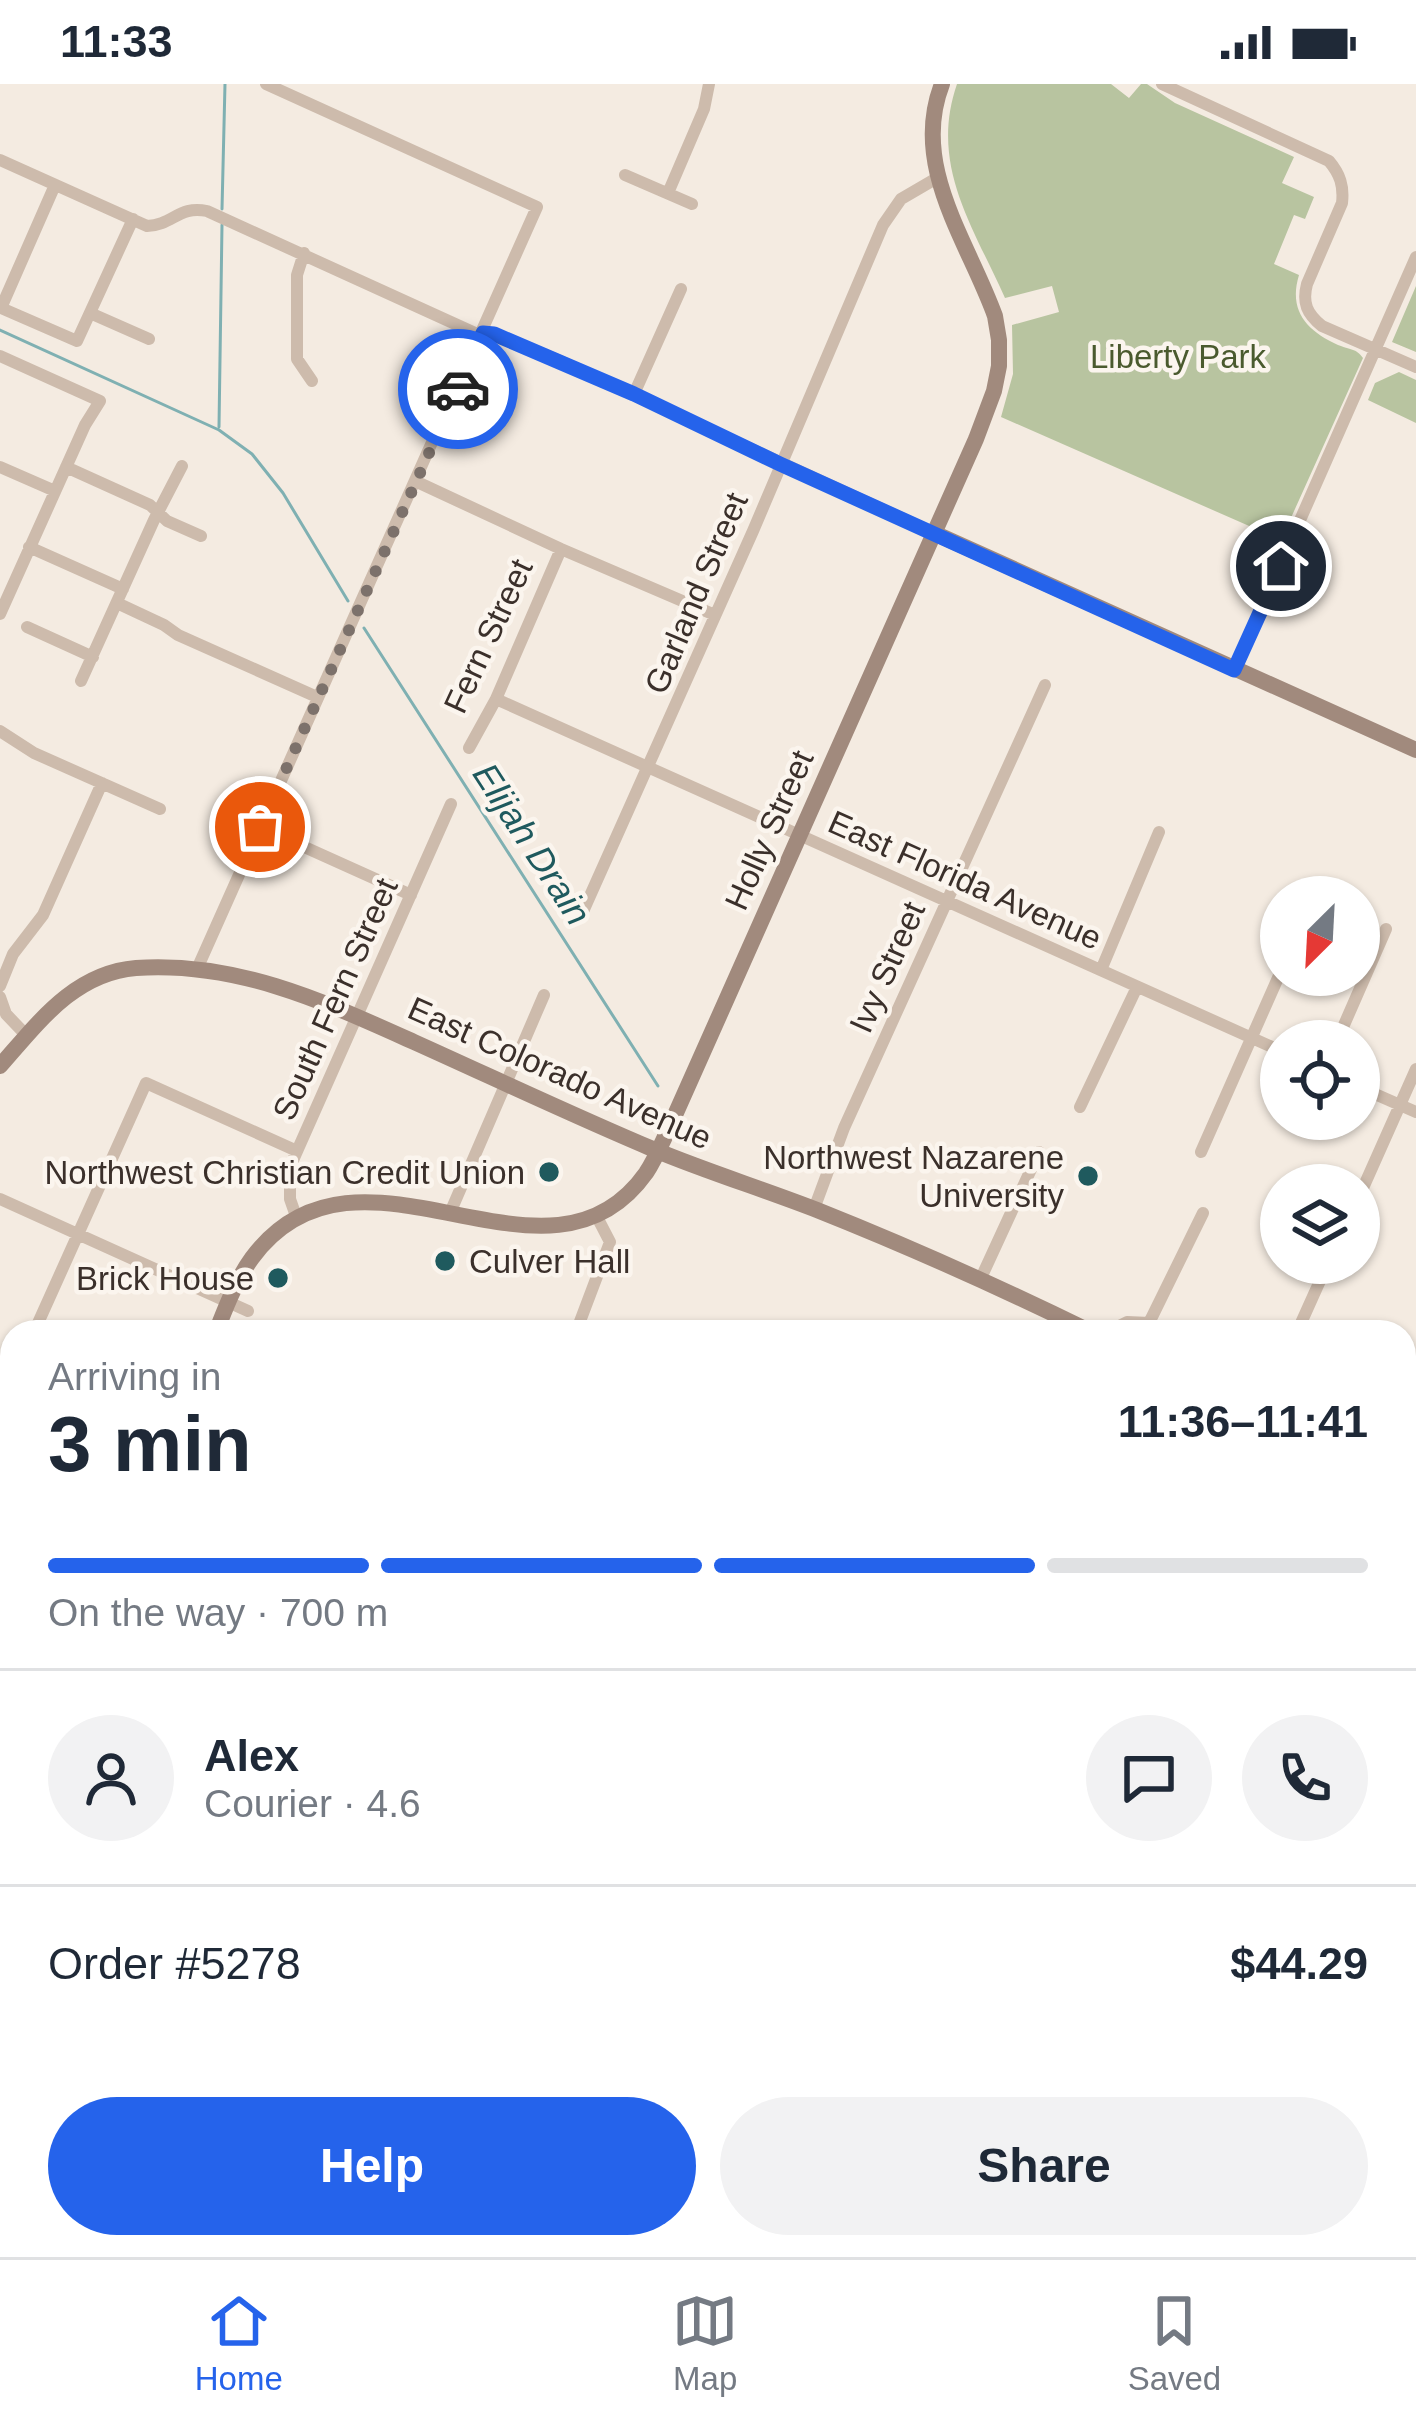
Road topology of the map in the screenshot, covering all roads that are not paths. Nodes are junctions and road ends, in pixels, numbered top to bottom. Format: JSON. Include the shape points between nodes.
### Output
{"nodes":[{"id":1,"x":266,"y":84,"type":"edge"},
{"id":2,"x":709,"y":84,"type":"edge"},
{"id":3,"x":942,"y":84,"type":"edge"},
{"id":4,"x":1162,"y":84,"type":"edge"},
{"id":5,"x":0,"y":160,"type":"edge"},
{"id":6,"x":626,"y":175,"type":"dead end"},
{"id":7,"x":938,"y":178,"type":"junction"},
{"id":8,"x":55,"y":184,"type":"junction"},
{"id":9,"x":668,"y":194,"type":"junction"},
{"id":10,"x":692,"y":204,"type":"dead end"},
{"id":11,"x":133,"y":219,"type":"junction"},
{"id":12,"x":304,"y":253,"type":"junction"},
{"id":13,"x":1416,"y":257,"type":"edge"},
{"id":14,"x":681,"y":289,"type":"dead end"},
{"id":15,"x":90,"y":313,"type":"junction"},
{"id":16,"x":483,"y":333,"type":"junction"},
{"id":17,"x":149,"y":339,"type":"dead end"},
{"id":18,"x":1376,"y":350,"type":"junction"},
{"id":19,"x":0,"y":356,"type":"edge"},
{"id":20,"x":1416,"y":368,"type":"edge"},
{"id":21,"x":312,"y":381,"type":"dead end"},
{"id":22,"x":634,"y":394,"type":"junction"},
{"id":23,"x":780,"y":464,"type":"junction"},
{"id":24,"x":182,"y":466,"type":"dead end"},
{"id":25,"x":0,"y":467,"type":"edge"},
{"id":26,"x":66,"y":467,"type":"junction"},
{"id":27,"x":415,"y":481,"type":"junction"},
{"id":28,"x":55,"y":491,"type":"junction"},
{"id":29,"x":159,"y":513,"type":"junction"},
{"id":30,"x":934,"y":533,"type":"junction"},
{"id":31,"x":201,"y":536,"type":"dead end"},
{"id":32,"x":29,"y":547,"type":"junction"},
{"id":33,"x":561,"y":549,"type":"junction"},
{"id":34,"x":123,"y":590,"type":"junction"},
{"id":35,"x":116,"y":604,"type":"junction"},
{"id":36,"x":0,"y":614,"type":"edge"},
{"id":37,"x":716,"y":615,"type":"junction"},
{"id":38,"x":27,"y":627,"type":"dead end"},
{"id":39,"x":93,"y":656,"type":"junction"},
{"id":40,"x":1234,"y":670,"type":"junction"},
{"id":41,"x":81,"y":681,"type":"dead end"},
{"id":42,"x":1045,"y":685,"type":"dead end"},
{"id":43,"x":317,"y":698,"type":"junction"},
{"id":44,"x":496,"y":699,"type":"junction"},
{"id":45,"x":0,"y":731,"type":"edge"},
{"id":46,"x":469,"y":748,"type":"dead end"},
{"id":47,"x":1416,"y":750,"type":"edge"},
{"id":48,"x":649,"y":767,"type":"junction"},
{"id":49,"x":102,"y":783,"type":"junction"},
{"id":50,"x":452,"y":805,"type":"dead end"},
{"id":51,"x":160,"y":809,"type":"dead end"},
{"id":52,"x":260,"y":827,"type":"junction"},
{"id":53,"x":1159,"y":832,"type":"dead end"},
{"id":54,"x":799,"y":836,"type":"junction"},
{"id":55,"x":411,"y":896,"type":"junction"},
{"id":56,"x":946,"y":902,"type":"junction"},
{"id":57,"x":581,"y":916,"type":"dead end"},
{"id":58,"x":1386,"y":929,"type":"dead end"},
{"id":59,"x":197,"y":969,"type":"junction"},
{"id":60,"x":1101,"y":970,"type":"junction"},
{"id":61,"x":0,"y":986,"type":"edge"},
{"id":62,"x":1136,"y":987,"type":"junction"},
{"id":63,"x":544,"y":995,"type":"dead end"},
{"id":64,"x":1270,"y":996,"type":"edge"},
{"id":65,"x":0,"y":997,"type":"edge"},
{"id":66,"x":357,"y":1017,"type":"junction"},
{"id":67,"x":1346,"y":1020,"type":"edge"},
{"id":68,"x":27,"y":1036,"type":"junction"},
{"id":69,"x":1252,"y":1037,"type":"junction"},
{"id":70,"x":1260,"y":1041,"type":"edge"},
{"id":71,"x":0,"y":1066,"type":"edge"},
{"id":72,"x":1416,"y":1069,"type":"edge"},
{"id":73,"x":506,"y":1083,"type":"junction"},
{"id":74,"x":1380,"y":1097,"type":"edge"},
{"id":75,"x":1400,"y":1106,"type":"junction"},
{"id":76,"x":1080,"y":1107,"type":"dead end"},
{"id":77,"x":1416,"y":1112,"type":"edge"},
{"id":78,"x":297,"y":1151,"type":"junction"},
{"id":79,"x":658,"y":1151,"type":"junction"},
{"id":80,"x":1039,"y":1152,"type":"dead end"},
{"id":81,"x":1202,"y":1152,"type":"dead end"},
{"id":82,"x":1374,"y":1164,"type":"edge"},
{"id":83,"x":0,"y":1199,"type":"edge"},
{"id":84,"x":814,"y":1209,"type":"junction"},
{"id":85,"x":450,"y":1213,"type":"junction"},
{"id":86,"x":1203,"y":1214,"type":"dead end"},
{"id":87,"x":596,"y":1215,"type":"junction"},
{"id":88,"x":297,"y":1219,"type":"junction"},
{"id":89,"x":78,"y":1234,"type":"junction"},
{"id":90,"x":981,"y":1279,"type":"junction"},
{"id":91,"x":1319,"y":1284,"type":"edge"},
{"id":92,"x":229,"y":1302,"type":"junction"},
{"id":93,"x":248,"y":1310,"type":"dead end"},
{"id":94,"x":39,"y":1320,"type":"edge"},
{"id":95,"x":221,"y":1320,"type":"edge"},
{"id":96,"x":581,"y":1320,"type":"edge"},
{"id":97,"x":1066,"y":1320,"type":"edge"},
{"id":98,"x":1150,"y":1320,"type":"edge"},
{"id":99,"x":1302,"y":1320,"type":"edge"}],
"edges":[{"from":1,"to":16,"type":"street","via":[[537,207]]},
{"from":2,"to":9,"type":"street"},
{"from":3,"to":7,"type":"street","name":"Holly Street","via":[[933,118]]},
{"from":4,"to":18,"type":"street","via":[[1335,167],[1342,203],[1307,284],[1306,308],[1322,326]]},
{"from":5,"to":8,"type":"street"},
{"from":6,"to":9,"type":"street"},
{"from":7,"to":23,"type":"street","name":"Garland Street","via":[[901,199],[883,226]]},
{"from":7,"to":30,"type":"street","name":"Holly Street","via":[[995,316],[999,366]]},
{"from":8,"to":11,"type":"street"},
{"from":8,"to":15,"type":"street","via":[[1,308],[77,341]]},
{"from":9,"to":10,"type":"street"},
{"from":11,"to":12,"type":"street","via":[[162,226],[193,208]]},
{"from":11,"to":15,"type":"street"},
{"from":12,"to":16,"type":"street"},
{"from":12,"to":21,"type":"street","via":[[297,359]]},
{"from":13,"to":18,"type":"street"},
{"from":14,"to":22,"type":"street"},
{"from":15,"to":17,"type":"street"},
{"from":16,"to":22,"type":"street"},
{"from":16,"to":27,"type":"street"},
{"from":18,"to":20,"type":"street"},
{"from":18,"to":40,"type":"street"},
{"from":19,"to":26,"type":"street","via":[[100,401]]},
{"from":22,"to":23,"type":"street"},
{"from":23,"to":30,"type":"street"},
{"from":23,"to":37,"type":"street","name":"Garland Street"},
{"from":24,"to":29,"type":"street"},
{"from":25,"to":28,"type":"street"},
{"from":26,"to":28,"type":"street"},
{"from":26,"to":29,"type":"street"},
{"from":27,"to":33,"type":"street"},
{"from":27,"to":43,"type":"street"},
{"from":28,"to":32,"type":"street"},
{"from":29,"to":31,"type":"street"},
{"from":29,"to":34,"type":"street"},
{"from":30,"to":40,"type":"street"},
{"from":30,"to":54,"type":"street","name":"Holly Street"},
{"from":32,"to":34,"type":"street"},
{"from":32,"to":36,"type":"street"},
{"from":33,"to":37,"type":"street"},
{"from":33,"to":44,"type":"street","name":"Fern Street"},
{"from":34,"to":35,"type":"street"},
{"from":35,"to":39,"type":"street"},
{"from":35,"to":43,"type":"street"},
{"from":37,"to":48,"type":"street","name":"Garland Street"},
{"from":38,"to":39,"type":"street"},
{"from":39,"to":41,"type":"street"},
{"from":40,"to":47,"type":"street"},
{"from":42,"to":56,"type":"street","name":"Ivy Street"},
{"from":43,"to":52,"type":"street"},
{"from":44,"to":46,"type":"street","name":"Fern Street"},
{"from":44,"to":48,"type":"street","name":"East Florida Avenue"},
{"from":45,"to":49,"type":"street"},
{"from":48,"to":54,"type":"street","name":"East Florida Avenue"},
{"from":48,"to":57,"type":"street","name":"Garland Street"},
{"from":49,"to":51,"type":"street"},
{"from":49,"to":61,"type":"street","via":[[43,915]]},
{"from":50,"to":55,"type":"street","name":"South Fern Street"},
{"from":52,"to":55,"type":"street"},
{"from":52,"to":59,"type":"street"},
{"from":53,"to":60,"type":"street"},
{"from":54,"to":56,"type":"street","name":"East Florida Avenue"},
{"from":54,"to":79,"type":"street","name":"Holly Street"},
{"from":55,"to":66,"type":"street","name":"South Fern Street"},
{"from":56,"to":60,"type":"street","name":"East Florida Avenue"},
{"from":56,"to":84,"type":"street","name":"Ivy Street"},
{"from":58,"to":67,"type":"street"},
{"from":59,"to":66,"type":"street","name":"East Colorado Avenue","via":[[290,989]]},
{"from":59,"to":68,"type":"street","name":"East Colorado Avenue","via":[[134,968],[94,979]]},
{"from":60,"to":62,"type":"street","name":"East Florida Avenue"},
{"from":62,"to":69,"type":"street","name":"East Florida Avenue"},
{"from":62,"to":76,"type":"street"},
{"from":63,"to":73,"type":"street"},
{"from":64,"to":69,"type":"street"},
{"from":65,"to":68,"type":"street"},
{"from":66,"to":73,"type":"street","name":"East Colorado Avenue"},
{"from":66,"to":78,"type":"street","name":"South Fern Street"},
{"from":68,"to":71,"type":"street","name":"East Colorado Avenue"},
{"from":69,"to":70,"type":"street","name":"East Florida Avenue"},
{"from":69,"to":81,"type":"street"},
{"from":72,"to":75,"type":"street"},
{"from":73,"to":79,"type":"street","name":"East Colorado Avenue"},
{"from":73,"to":85,"type":"street"},
{"from":74,"to":75,"type":"street"},
{"from":75,"to":77,"type":"street"},
{"from":75,"to":82,"type":"street"},
{"from":78,"to":88,"type":"street","name":"South Fern Street","via":[[288,1180]]},
{"from":78,"to":89,"type":"street","via":[[146,1083]]},
{"from":79,"to":84,"type":"street","name":"East Colorado Avenue"},
{"from":79,"to":87,"type":"street","name":"Holly Street","via":[[625,1196]]},
{"from":80,"to":90,"type":"street"},
{"from":83,"to":89,"type":"street"},
{"from":84,"to":90,"type":"street","name":"East Colorado Avenue"},
{"from":85,"to":87,"type":"street","via":[[520,1226]]},
{"from":85,"to":88,"type":"street","via":[[350,1201]]},
{"from":86,"to":98,"type":"street"},
{"from":87,"to":96,"type":"street","via":[[610,1242]]},
{"from":88,"to":92,"type":"street","via":[[253,1258]]},
{"from":89,"to":92,"type":"street"},
{"from":89,"to":94,"type":"street"},
{"from":90,"to":97,"type":"street","name":"East Colorado Avenue"},
{"from":91,"to":99,"type":"street"},
{"from":92,"to":93,"type":"street"},
{"from":92,"to":95,"type":"street"}]}
